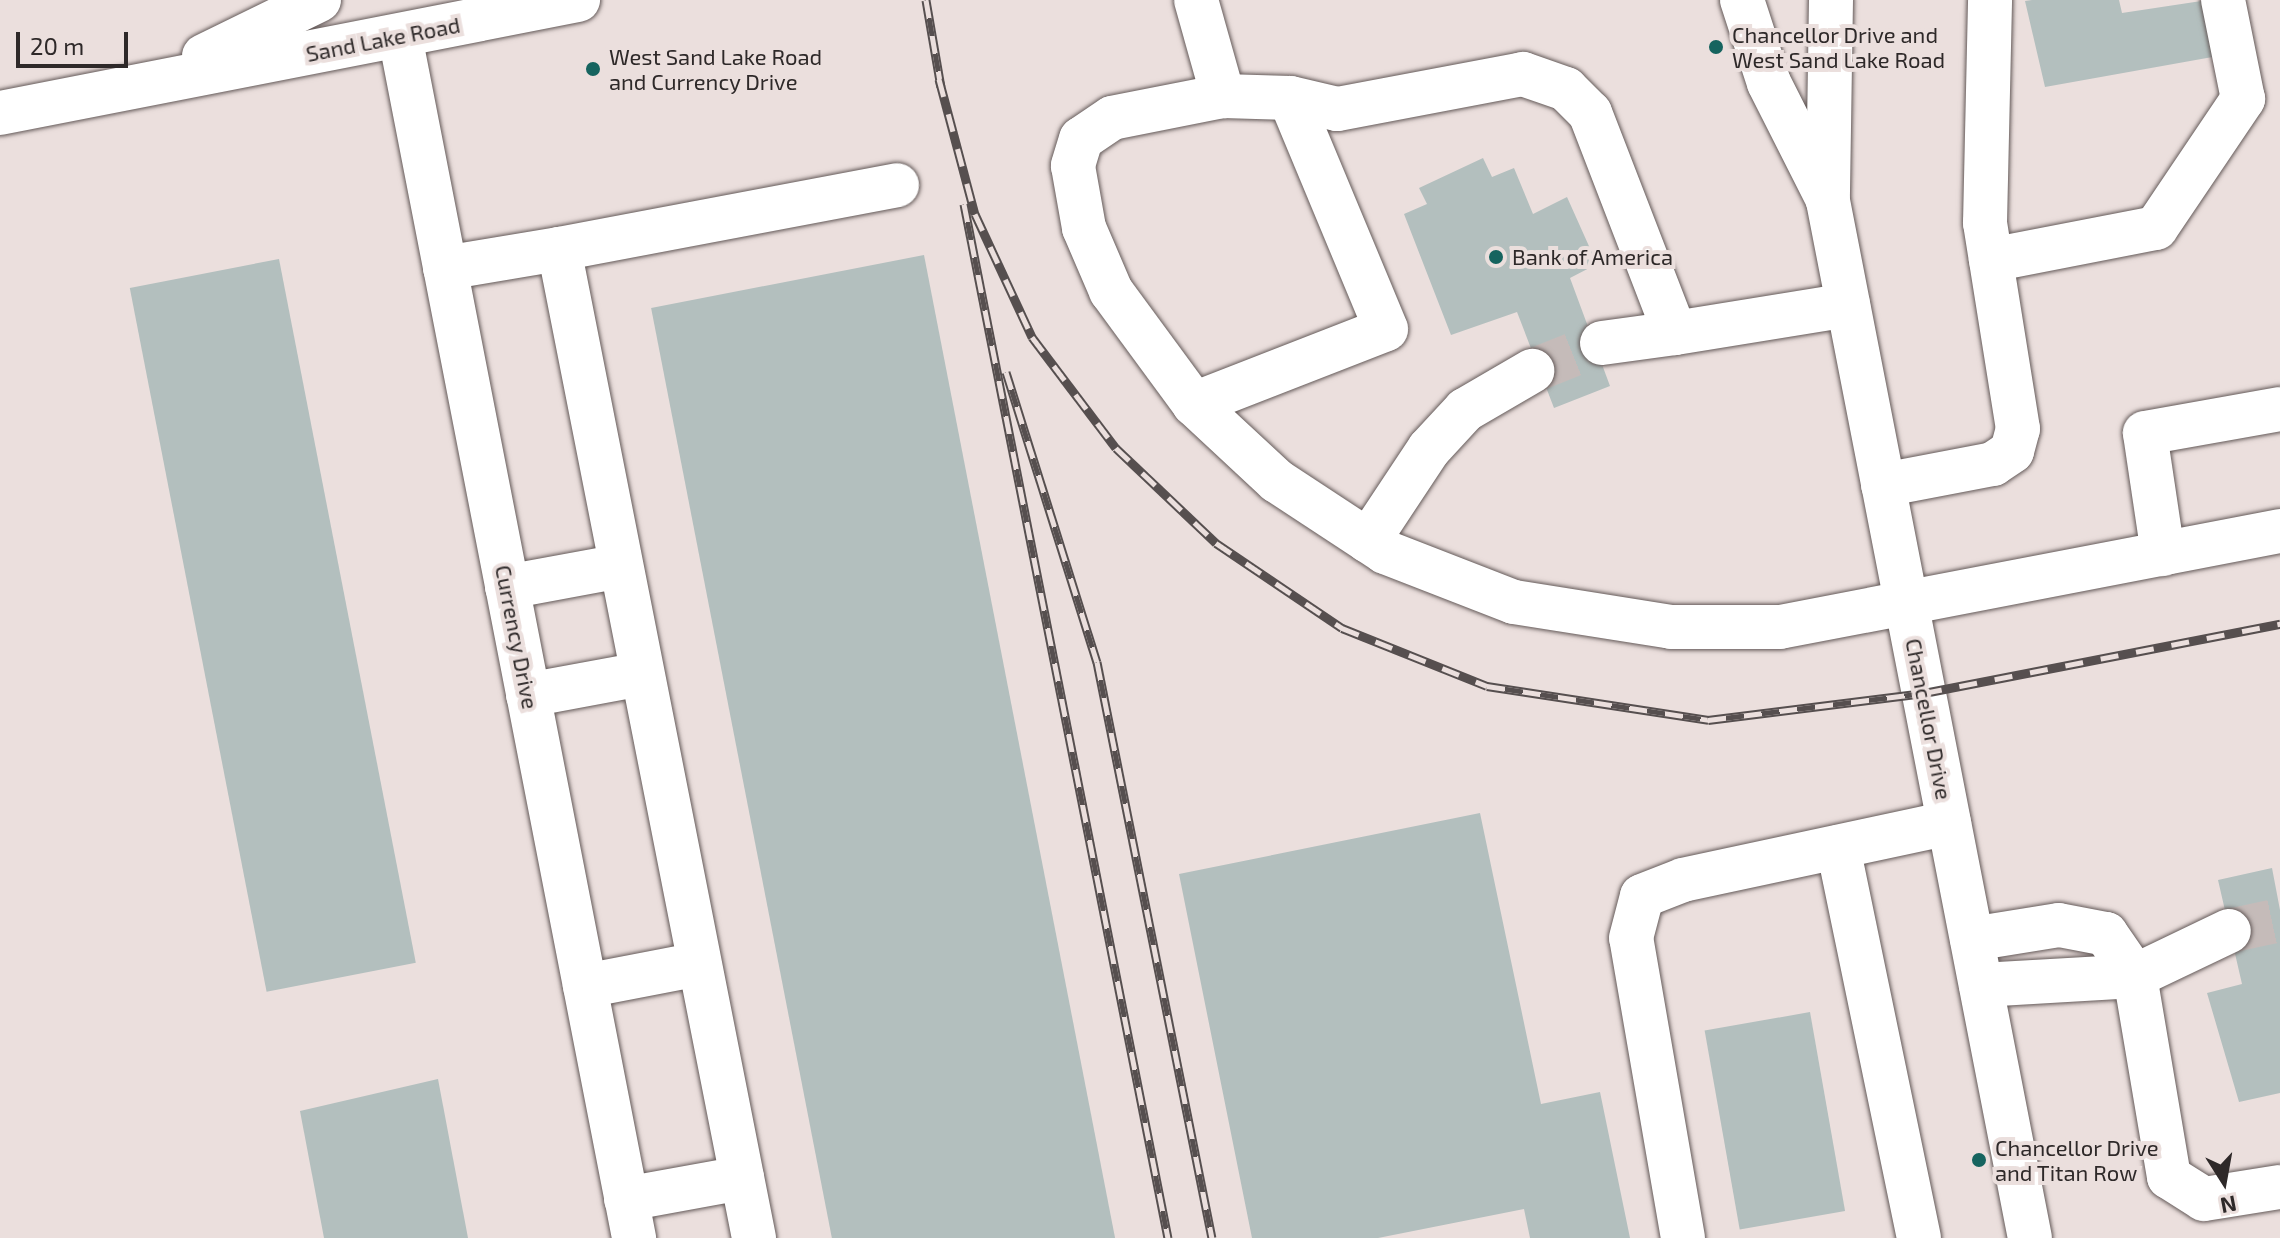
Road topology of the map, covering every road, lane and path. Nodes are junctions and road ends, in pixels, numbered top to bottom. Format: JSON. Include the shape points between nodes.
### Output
{"nodes":[{"id":1,"x":319,"y":0,"type":"edge"},
{"id":2,"x":578,"y":0,"type":"edge"},
{"id":3,"x":1196,"y":0,"type":"edge"},
{"id":4,"x":1742,"y":0,"type":"edge"},
{"id":5,"x":1831,"y":0,"type":"edge"},
{"id":6,"x":1990,"y":0,"type":"edge"},
{"id":7,"x":2223,"y":0,"type":"edge"},
{"id":8,"x":404,"y":18,"type":"edge"},
{"id":9,"x":114,"y":94,"type":"junction"},
{"id":10,"x":1223,"y":96,"type":"junction"},
{"id":11,"x":1290,"y":98,"type":"junction"},
{"id":12,"x":0,"y":113,"type":"edge"},
{"id":13,"x":897,"y":185,"type":"dead end"},
{"id":14,"x":1828,"y":201,"type":"junction"},
{"id":15,"x":559,"y":249,"type":"junction"},
{"id":16,"x":1991,"y":260,"type":"junction"},
{"id":17,"x":445,"y":268,"type":"junction"},
{"id":18,"x":1848,"y":305,"type":"junction"},
{"id":19,"x":1675,"y":333,"type":"junction"},
{"id":20,"x":1602,"y":343,"type":"tunnel mouth"},
{"id":21,"x":1532,"y":371,"type":"tunnel mouth"},
{"id":22,"x":1194,"y":404,"type":"junction"},
{"id":23,"x":2280,"y":409,"type":"edge"},
{"id":24,"x":1883,"y":485,"type":"junction"},
{"id":25,"x":2280,"y":531,"type":"edge"},
{"id":26,"x":1368,"y":541,"type":"junction"},
{"id":27,"x":2163,"y":554,"type":"junction"},
{"id":28,"x":620,"y":566,"type":"junction"},
{"id":29,"x":507,"y":587,"type":"junction"},
{"id":30,"x":1907,"y":605,"type":"junction"},
{"id":31,"x":641,"y":674,"type":"junction"},
{"id":32,"x":528,"y":695,"type":"junction"},
{"id":33,"x":1949,"y":823,"type":"junction"},
{"id":34,"x":1838,"y":847,"type":"junction"},
{"id":35,"x":2229,"y":931,"type":"tunnel mouth"},
{"id":36,"x":1972,"y":939,"type":"junction"},
{"id":37,"x":699,"y":964,"type":"junction"},
{"id":38,"x":2135,"y":976,"type":"junction"},
{"id":39,"x":1981,"y":985,"type":"junction"},
{"id":40,"x":585,"y":986,"type":"junction"},
{"id":41,"x":742,"y":1178,"type":"junction"},
{"id":42,"x":2280,"y":1187,"type":"edge"},
{"id":43,"x":630,"y":1218,"type":"edge"},
{"id":44,"x":754,"y":1238,"type":"edge"},
{"id":45,"x":1683,"y":1238,"type":"edge"},
{"id":46,"x":1919,"y":1238,"type":"edge"},
{"id":47,"x":2030,"y":1238,"type":"edge"}],
"edges":[{"from":1,"to":9,"type":"street","via":[[300,15]]},
{"from":2,"to":8,"type":"street","name":"Sand Lake Road"},
{"from":3,"to":10,"type":"street"},
{"from":4,"to":14,"type":"street","name":"Chancellor Drive","via":[[1769,83]]},
{"from":5,"to":14,"type":"street","name":"Chancellor Drive"},
{"from":6,"to":16,"type":"street"},
{"from":7,"to":16,"type":"street","via":[[2243,99],[2156,228]]},
{"from":8,"to":9,"type":"street","name":"Sand Lake Road"},
{"from":8,"to":17,"type":"street","name":"Currency Drive"},
{"from":9,"to":12,"type":"street","name":"Sand Lake Road"},
{"from":10,"to":11,"type":"street"},
{"from":10,"to":22,"type":"street","via":[[1112,118],[1081,139],[1073,166],[1084,228],[1111,291]]},
{"from":11,"to":19,"type":"street","via":[[1337,109],[1523,74],[1566,89],[1590,113]]},
{"from":11,"to":22,"type":"street","via":[[1386,329]]},
{"from":13,"to":15,"type":"street"},
{"from":14,"to":18,"type":"street","name":"Chancellor Drive"},
{"from":15,"to":17,"type":"street"},
{"from":15,"to":28,"type":"street"},
{"from":16,"to":24,"type":"street","via":[[2018,429],[2012,451],[1993,464]]},
{"from":17,"to":29,"type":"street","name":"Currency Drive"},
{"from":18,"to":19,"type":"street"},
{"from":18,"to":24,"type":"street","name":"Chancellor Drive"},
{"from":19,"to":20,"type":"street"},
{"from":21,"to":26,"type":"street","via":[[1465,410],[1429,449]]},
{"from":22,"to":26,"type":"street","via":[[1277,481]]},
{"from":23,"to":27,"type":"street","via":[[2145,433]]},
{"from":24,"to":30,"type":"street","name":"Chancellor Drive"},
{"from":25,"to":27,"type":"street"},
{"from":26,"to":30,"type":"street","via":[[1514,602],[1671,627],[1780,627]]},
{"from":27,"to":30,"type":"street"},
{"from":28,"to":29,"type":"street"},
{"from":28,"to":31,"type":"street"},
{"from":29,"to":32,"type":"street","name":"Currency Drive"},
{"from":30,"to":33,"type":"street","name":"Chancellor Drive"},
{"from":31,"to":32,"type":"street"},
{"from":31,"to":37,"type":"street"},
{"from":32,"to":40,"type":"street","name":"Currency Drive"},
{"from":33,"to":34,"type":"street"},
{"from":33,"to":36,"type":"street","name":"Chancellor Drive"},
{"from":34,"to":45,"type":"street","via":[[1683,880],[1642,896],[1631,938]]},
{"from":34,"to":46,"type":"street"},
{"from":35,"to":38,"type":"street"},
{"from":36,"to":38,"type":"street","via":[[2059,925],[2095,929],[2114,942]]},
{"from":36,"to":39,"type":"street","name":"Chancellor Drive"},
{"from":37,"to":40,"type":"street"},
{"from":37,"to":41,"type":"street"},
{"from":38,"to":39,"type":"street"},
{"from":38,"to":42,"type":"street","via":[[2169,1177],[2204,1199]]},
{"from":39,"to":47,"type":"street","name":"Chancellor Drive"},
{"from":40,"to":43,"type":"street","name":"Currency Drive"},
{"from":41,"to":43,"type":"street"},
{"from":41,"to":44,"type":"street"}]}
